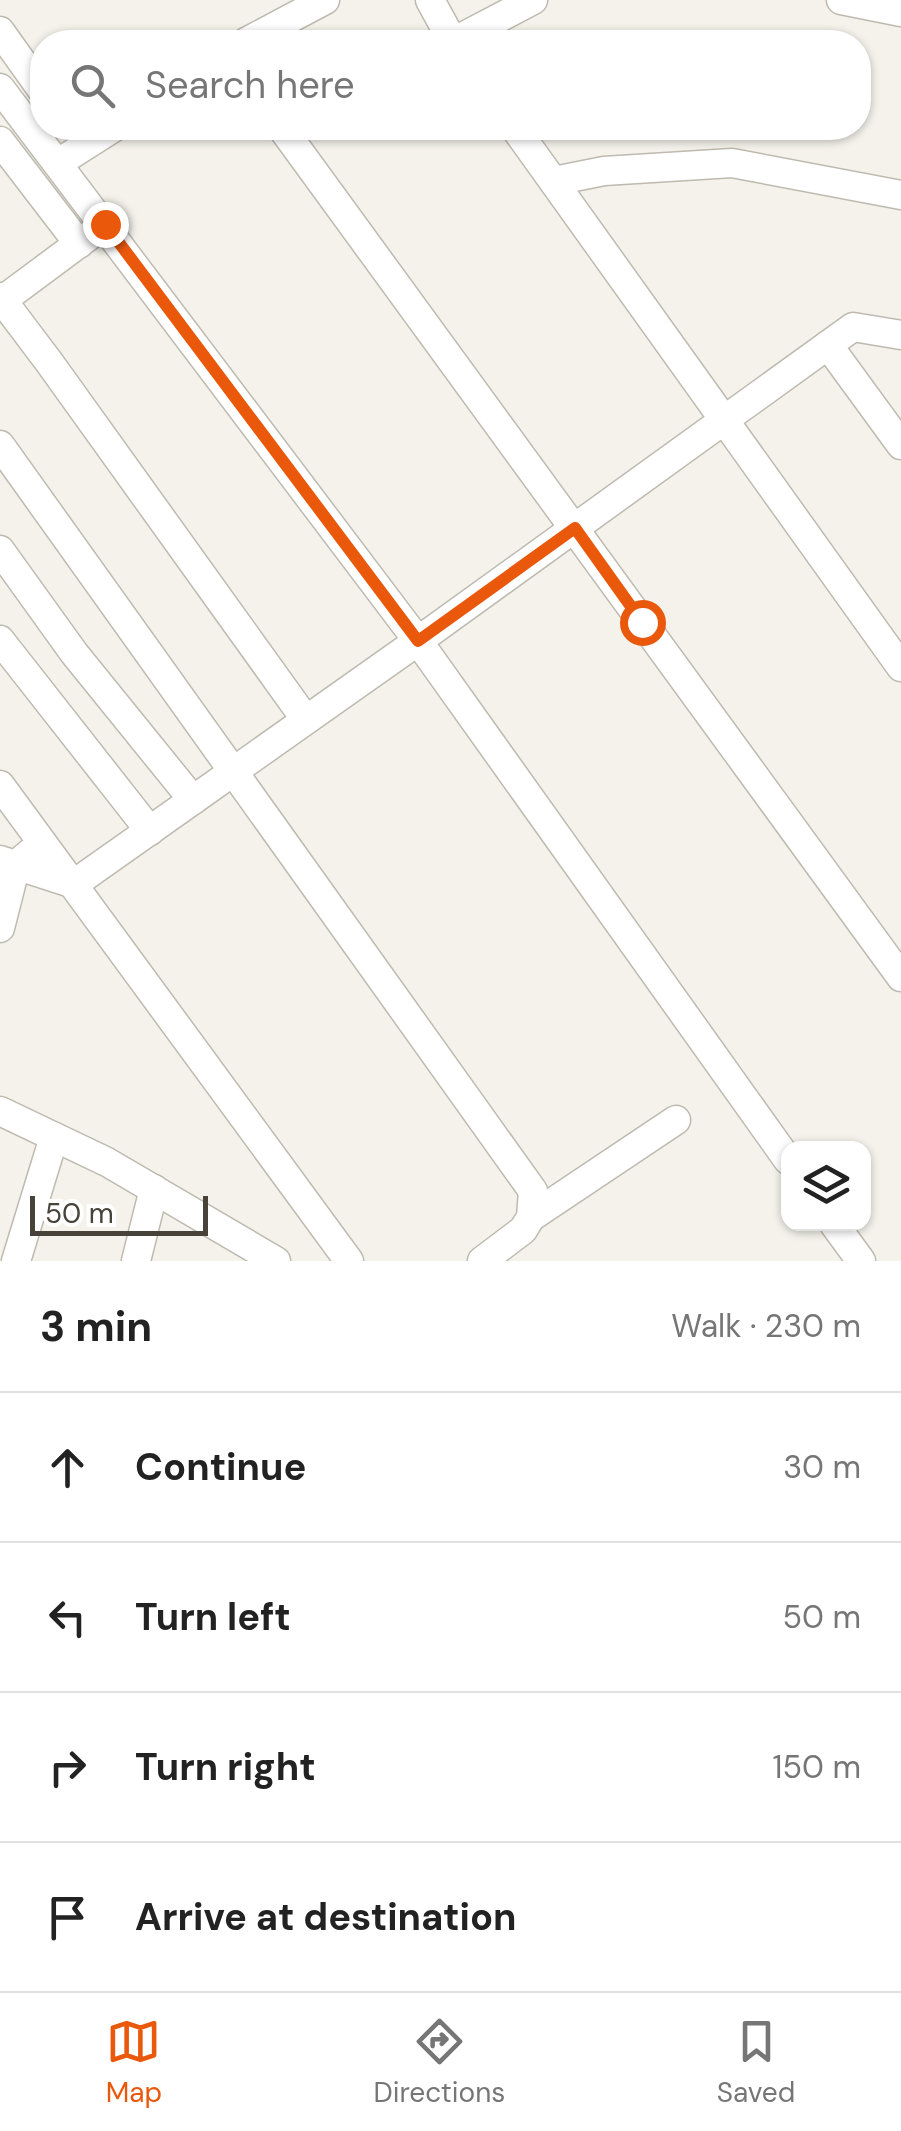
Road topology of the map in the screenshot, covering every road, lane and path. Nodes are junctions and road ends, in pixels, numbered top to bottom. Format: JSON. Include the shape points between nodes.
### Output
{"nodes":[{"id":1,"x":325,"y":0,"type":"edge"},
{"id":2,"x":430,"y":0,"type":"edge"},
{"id":3,"x":534,"y":0,"type":"edge"},
{"id":4,"x":841,"y":0,"type":"edge"},
{"id":5,"x":901,"y":12,"type":"edge"},
{"id":6,"x":269,"y":30,"type":"edge"},
{"id":7,"x":446,"y":30,"type":"edge"},
{"id":8,"x":476,"y":30,"type":"edge"},
{"id":9,"x":0,"y":31,"type":"edge"},
{"id":10,"x":30,"y":73,"type":"edge"},
{"id":11,"x":0,"y":88,"type":"edge"},
{"id":12,"x":30,"y":128,"type":"edge"},
{"id":13,"x":39,"y":140,"type":"edge"},
{"id":14,"x":75,"y":140,"type":"edge"},
{"id":15,"x":291,"y":140,"type":"edge"},
{"id":16,"x":524,"y":140,"type":"edge"},
{"id":17,"x":0,"y":141,"type":"edge"},
{"id":18,"x":58,"y":163,"type":"junction"},
{"id":19,"x":554,"y":181,"type":"junction"},
{"id":20,"x":901,"y":195,"type":"edge"},
{"id":21,"x":105,"y":224,"type":"junction"},
{"id":22,"x":79,"y":244,"type":"junction"},
{"id":23,"x":1,"y":300,"type":"edge"},
{"id":24,"x":901,"y":335,"type":"edge"},
{"id":25,"x":828,"y":345,"type":"junction"},
{"id":26,"x":724,"y":420,"type":"junction"},
{"id":27,"x":0,"y":445,"type":"edge"},
{"id":28,"x":901,"y":445,"type":"edge"},
{"id":29,"x":575,"y":528,"type":"junction"},
{"id":30,"x":0,"y":550,"type":"edge"},
{"id":31,"x":0,"y":640,"type":"edge"},
{"id":32,"x":418,"y":641,"type":"junction"},
{"id":33,"x":901,"y":667,"type":"edge"},
{"id":34,"x":306,"y":720,"type":"junction"},
{"id":35,"x":234,"y":771,"type":"junction"},
{"id":36,"x":0,"y":784,"type":"edge"},
{"id":37,"x":193,"y":800,"type":"junction"},
{"id":38,"x":150,"y":831,"type":"junction"},
{"id":39,"x":43,"y":842,"type":"junction"},
{"id":40,"x":8,"y":862,"type":"edge"},
{"id":41,"x":74,"y":884,"type":"junction"},
{"id":42,"x":0,"y":928,"type":"edge"},
{"id":43,"x":901,"y":978,"type":"edge"},
{"id":44,"x":0,"y":1111,"type":"edge"},
{"id":45,"x":676,"y":1120,"type":"dead end"},
{"id":46,"x":54,"y":1136,"type":"junction"},
{"id":47,"x":781,"y":1150,"type":"edge"},
{"id":48,"x":154,"y":1190,"type":"junction"},
{"id":49,"x":531,"y":1217,"type":"junction"},
{"id":50,"x":839,"y":1231,"type":"edge"},
{"id":51,"x":264,"y":1258,"type":"edge"},
{"id":52,"x":16,"y":1261,"type":"edge"},
{"id":53,"x":136,"y":1261,"type":"edge"},
{"id":54,"x":350,"y":1261,"type":"edge"},
{"id":55,"x":482,"y":1261,"type":"edge"},
{"id":56,"x":860,"y":1261,"type":"edge"}],
"edges":[{"from":1,"to":6,"type":"street"},
{"from":2,"to":7,"type":"street"},
{"from":3,"to":8,"type":"street"},
{"from":4,"to":5,"type":"street"},
{"from":9,"to":10,"type":"street"},
{"from":11,"to":12,"type":"street"},
{"from":13,"to":18,"type":"street"},
{"from":14,"to":18,"type":"street"},
{"from":15,"to":29,"type":"street"},
{"from":16,"to":19,"type":"street"},
{"from":17,"to":22,"type":"street"},
{"from":18,"to":21,"type":"street"},
{"from":19,"to":20,"type":"street","via":[[604,171],[732,164]]},
{"from":19,"to":26,"type":"street"},
{"from":21,"to":22,"type":"street"},
{"from":21,"to":32,"type":"street"},
{"from":22,"to":23,"type":"street"},
{"from":23,"to":34,"type":"street"},
{"from":24,"to":25,"type":"street","via":[[853,327]]},
{"from":25,"to":26,"type":"street"},
{"from":25,"to":28,"type":"street"},
{"from":26,"to":29,"type":"street"},
{"from":26,"to":33,"type":"street"},
{"from":27,"to":35,"type":"street"},
{"from":29,"to":32,"type":"street"},
{"from":29,"to":43,"type":"street"},
{"from":30,"to":37,"type":"street"},
{"from":31,"to":38,"type":"street"},
{"from":32,"to":34,"type":"street"},
{"from":32,"to":47,"type":"street"},
{"from":34,"to":35,"type":"street"},
{"from":35,"to":37,"type":"street"},
{"from":35,"to":49,"type":"street","via":[[533,1190]]},
{"from":36,"to":39,"type":"street"},
{"from":37,"to":38,"type":"street"},
{"from":38,"to":41,"type":"street"},
{"from":39,"to":40,"type":"street"},
{"from":39,"to":41,"type":"street"},
{"from":40,"to":41,"type":"street"},
{"from":40,"to":42,"type":"street"},
{"from":41,"to":54,"type":"street"},
{"from":44,"to":46,"type":"street"},
{"from":45,"to":49,"type":"street"},
{"from":46,"to":48,"type":"street"},
{"from":46,"to":52,"type":"street"},
{"from":48,"to":51,"type":"street"},
{"from":48,"to":53,"type":"street"},
{"from":49,"to":55,"type":"street"},
{"from":50,"to":56,"type":"street"}]}
